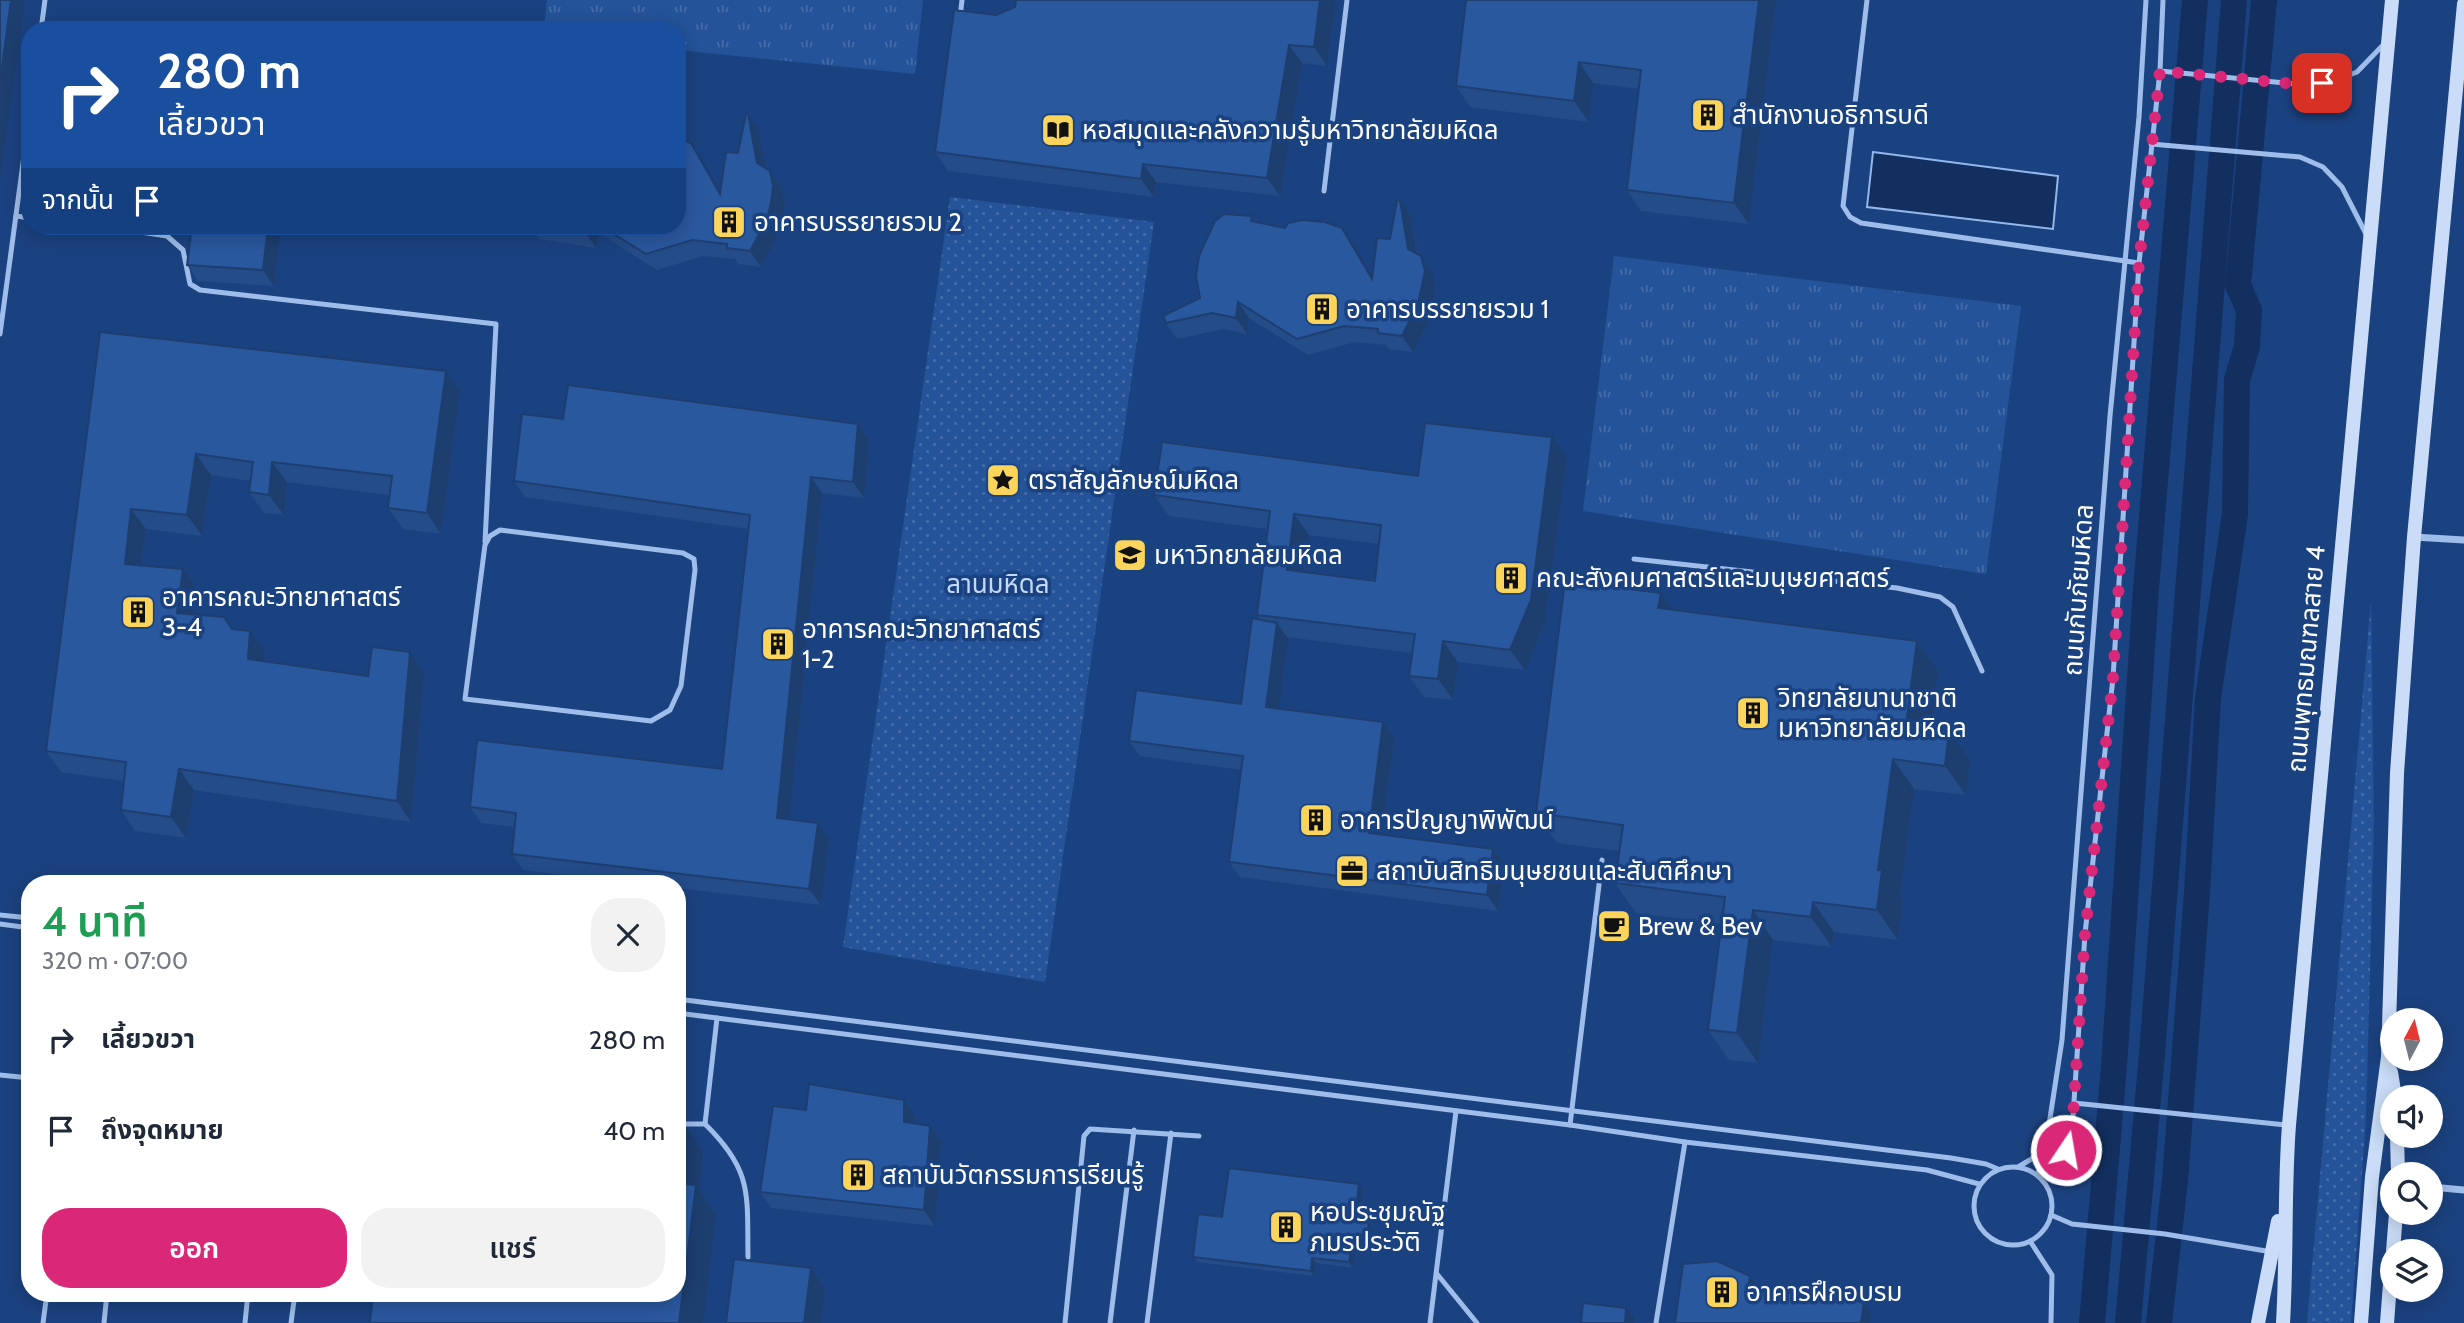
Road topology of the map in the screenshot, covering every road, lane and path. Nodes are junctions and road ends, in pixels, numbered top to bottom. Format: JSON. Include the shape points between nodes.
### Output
{"nodes":[{"id":1,"x":45,"y":0,"type":"edge"},
{"id":2,"x":962,"y":0,"type":"edge"},
{"id":3,"x":1347,"y":0,"type":"edge"},
{"id":4,"x":1867,"y":0,"type":"edge"},
{"id":5,"x":2146,"y":0,"type":"edge"},
{"id":6,"x":2163,"y":0,"type":"edge"},
{"id":7,"x":2392,"y":0,"type":"edge"},
{"id":8,"x":2464,"y":5,"type":"edge"},
{"id":9,"x":42,"y":21,"type":"edge"},
{"id":10,"x":959,"y":25,"type":"edge"},
{"id":11,"x":2389,"y":38,"type":"junction"},
{"id":12,"x":2160,"y":71,"type":"junction"},
{"id":13,"x":2151,"y":144,"type":"junction"},
{"id":14,"x":21,"y":178,"type":"edge"},
{"id":15,"x":1324,"y":191,"type":"dead end"},
{"id":16,"x":16,"y":216,"type":"junction"},
{"id":17,"x":21,"y":217,"type":"edge"},
{"id":18,"x":161,"y":235,"type":"edge"},
{"id":19,"x":2369,"y":239,"type":"junction"},
{"id":20,"x":2125,"y":261,"type":"junction"},
{"id":21,"x":2139,"y":263,"type":"junction"},
{"id":22,"x":0,"y":334,"type":"edge"},
{"id":23,"x":2414,"y":537,"type":"junction"},
{"id":24,"x":2464,"y":540,"type":"edge"},
{"id":25,"x":485,"y":545,"type":"junction"},
{"id":26,"x":1634,"y":559,"type":"dead end"},
{"id":27,"x":1982,"y":671,"type":"dead end"},
{"id":28,"x":1602,"y":860,"type":"dead end"},
{"id":29,"x":0,"y":915,"type":"edge"},
{"id":30,"x":21,"y":917,"type":"edge"},
{"id":31,"x":0,"y":924,"type":"edge"},
{"id":32,"x":21,"y":927,"type":"edge"},
{"id":33,"x":686,"y":1000,"type":"edge"},
{"id":34,"x":2390,"y":1008,"type":"edge"},
{"id":35,"x":686,"y":1014,"type":"edge"},
{"id":36,"x":717,"y":1018,"type":"junction"},
{"id":37,"x":2386,"y":1071,"type":"edge"},
{"id":38,"x":0,"y":1075,"type":"edge"},
{"id":39,"x":21,"y":1077,"type":"edge"},
{"id":40,"x":2074,"y":1103,"type":"junction"},
{"id":41,"x":1456,"y":1111,"type":"junction"},
{"id":42,"x":1572,"y":1111,"type":"junction"},
{"id":43,"x":686,"y":1124,"type":"edge"},
{"id":44,"x":705,"y":1124,"type":"junction"},
{"id":45,"x":1570,"y":1125,"type":"junction"},
{"id":46,"x":2289,"y":1125,"type":"junction"},
{"id":47,"x":1134,"y":1130,"type":"junction"},
{"id":48,"x":1171,"y":1133,"type":"junction"},
{"id":49,"x":1199,"y":1136,"type":"dead end"},
{"id":50,"x":1685,"y":1142,"type":"junction"},
{"id":51,"x":2018,"y":1167,"type":"junction"},
{"id":52,"x":1998,"y":1169,"type":"junction"},
{"id":53,"x":2036,"y":1174,"type":"junction"},
{"id":54,"x":2285,"y":1181,"type":"junction"},
{"id":55,"x":1979,"y":1184,"type":"junction"},
{"id":56,"x":2443,"y":1188,"type":"edge"},
{"id":57,"x":2464,"y":1190,"type":"edge"},
{"id":58,"x":2051,"y":1215,"type":"junction"},
{"id":59,"x":2030,"y":1241,"type":"junction"},
{"id":60,"x":2273,"y":1252,"type":"junction"},
{"id":61,"x":748,"y":1257,"type":"dead end"},
{"id":62,"x":1437,"y":1274,"type":"junction"},
{"id":63,"x":46,"y":1302,"type":"edge"},
{"id":64,"x":106,"y":1302,"type":"edge"},
{"id":65,"x":247,"y":1302,"type":"edge"},
{"id":66,"x":294,"y":1302,"type":"edge"},
{"id":67,"x":2388,"y":1302,"type":"edge"},
{"id":68,"x":43,"y":1323,"type":"edge"},
{"id":69,"x":104,"y":1323,"type":"edge"},
{"id":70,"x":245,"y":1323,"type":"edge"},
{"id":71,"x":291,"y":1323,"type":"edge"},
{"id":72,"x":1065,"y":1323,"type":"edge"},
{"id":73,"x":1110,"y":1323,"type":"edge"},
{"id":74,"x":1147,"y":1323,"type":"edge"},
{"id":75,"x":1430,"y":1323,"type":"edge"},
{"id":76,"x":1477,"y":1323,"type":"edge"},
{"id":77,"x":1656,"y":1323,"type":"edge"},
{"id":78,"x":2051,"y":1323,"type":"edge"},
{"id":79,"x":2258,"y":1323,"type":"edge"},
{"id":80,"x":2281,"y":1323,"type":"edge"},
{"id":81,"x":2361,"y":1323,"type":"edge"},
{"id":82,"x":2386,"y":1323,"type":"edge"}],
"edges":[{"from":1,"to":9,"type":"lane"},
{"from":2,"to":10,"type":"lane"},
{"from":3,"to":15,"type":"lane"},
{"from":4,"to":20,"type":"lane","via":[[1843,206],[1850,217],[1861,223]]},
{"from":5,"to":20,"type":"lane","name":"ถนนกันภัยมหิดล"},
{"from":6,"to":12,"type":"lane","name":"ถนนกันภัยมหิดล"},
{"from":7,"to":11,"type":"main road","name":"ถนนพุทธมณฑลสาย 4"},
{"from":8,"to":23,"type":"main road"},
{"from":11,"to":12,"type":"lane","via":[[2357,72],[2307,85]]},
{"from":11,"to":19,"type":"main road","name":"ถนนพุทธมณฑลสาย 4"},
{"from":12,"to":13,"type":"lane","name":"ถนนกันภัยมหิดล"},
{"from":13,"to":19,"type":"lane","via":[[2300,157],[2323,167],[2342,187]]},
{"from":13,"to":21,"type":"lane","name":"ถนนกันภัยมหิดล"},
{"from":14,"to":16,"type":"lane"},
{"from":16,"to":17,"type":"lane"},
{"from":16,"to":22,"type":"lane"},
{"from":18,"to":25,"type":"lane","via":[[183,250],[190,284],[200,290],[496,324]]},
{"from":19,"to":46,"type":"main road","name":"ถนนพุทธมณฑลสาย 4"},
{"from":20,"to":21,"type":"lane"},
{"from":20,"to":51,"type":"lane","name":"ถนนกันภัยมหิดล","via":[[2062,1040],[2045,1151]]},
{"from":21,"to":40,"type":"lane","name":"ถนนกันภัยมหิดล","via":[[2113,678],[2085,934]]},
{"from":23,"to":24,"type":"street"},
{"from":23,"to":34,"type":"main road","via":[[2397,773]]},
{"from":25,"to":25,"type":"lane","via":[[500,530],[683,553],[694,559],[681,686],[670,710],[651,721],[465,699]]},
{"from":26,"to":27,"type":"lane","via":[[1897,588],[1940,597],[1953,607]]},
{"from":28,"to":42,"type":"lane"},
{"from":29,"to":30,"type":"lane"},
{"from":31,"to":32,"type":"lane"},
{"from":33,"to":42,"type":"lane"},
{"from":35,"to":36,"type":"lane"},
{"from":36,"to":41,"type":"lane"},
{"from":36,"to":44,"type":"lane"},
{"from":37,"to":81,"type":"main road","via":[[2372,1177]]},
{"from":38,"to":39,"type":"lane"},
{"from":40,"to":46,"type":"lane"},
{"from":40,"to":53,"type":"lane","name":"ถนนกันภัยมหิดล","via":[[2066,1150]]},
{"from":41,"to":45,"type":"lane"},
{"from":41,"to":62,"type":"lane"},
{"from":42,"to":45,"type":"lane"},
{"from":42,"to":52,"type":"lane","via":[[1951,1158]]},
{"from":43,"to":44,"type":"lane"},
{"from":44,"to":61,"type":"lane","via":[[727,1146],[746,1185]]},
{"from":45,"to":50,"type":"lane"},
{"from":46,"to":54,"type":"main road","name":"ถนนพุทธมณฑลสาย 4"},
{"from":47,"to":48,"type":"lane"},
{"from":47,"to":72,"type":"lane","via":[[1090,1129],[1084,1136]]},
{"from":47,"to":73,"type":"lane"},
{"from":48,"to":49,"type":"lane"},
{"from":48,"to":74,"type":"lane"},
{"from":50,"to":55,"type":"lane","via":[[1927,1170]]},
{"from":50,"to":77,"type":"lane"},
{"from":51,"to":52,"type":"lane"},
{"from":51,"to":53,"type":"lane"},
{"from":52,"to":55,"type":"lane"},
{"from":53,"to":58,"type":"lane","via":[[2051,1196]]},
{"from":54,"to":60,"type":"main road"},
{"from":54,"to":80,"type":"main road","name":"ถนนพุทธมณฑลสาย 4"},
{"from":55,"to":59,"type":"lane","via":[[1973,1208],[1983,1232],[2005,1244]]},
{"from":56,"to":57,"type":"street"},
{"from":58,"to":59,"type":"lane","via":[[2041,1234]]},
{"from":58,"to":60,"type":"lane","via":[[2072,1224]]},
{"from":59,"to":78,"type":"lane","via":[[2052,1275]]},
{"from":60,"to":79,"type":"main road"},
{"from":62,"to":75,"type":"lane"},
{"from":62,"to":76,"type":"lane"},
{"from":63,"to":68,"type":"lane"},
{"from":64,"to":69,"type":"lane"},
{"from":65,"to":70,"type":"lane"},
{"from":66,"to":71,"type":"lane"},
{"from":67,"to":82,"type":"main road"}]}
